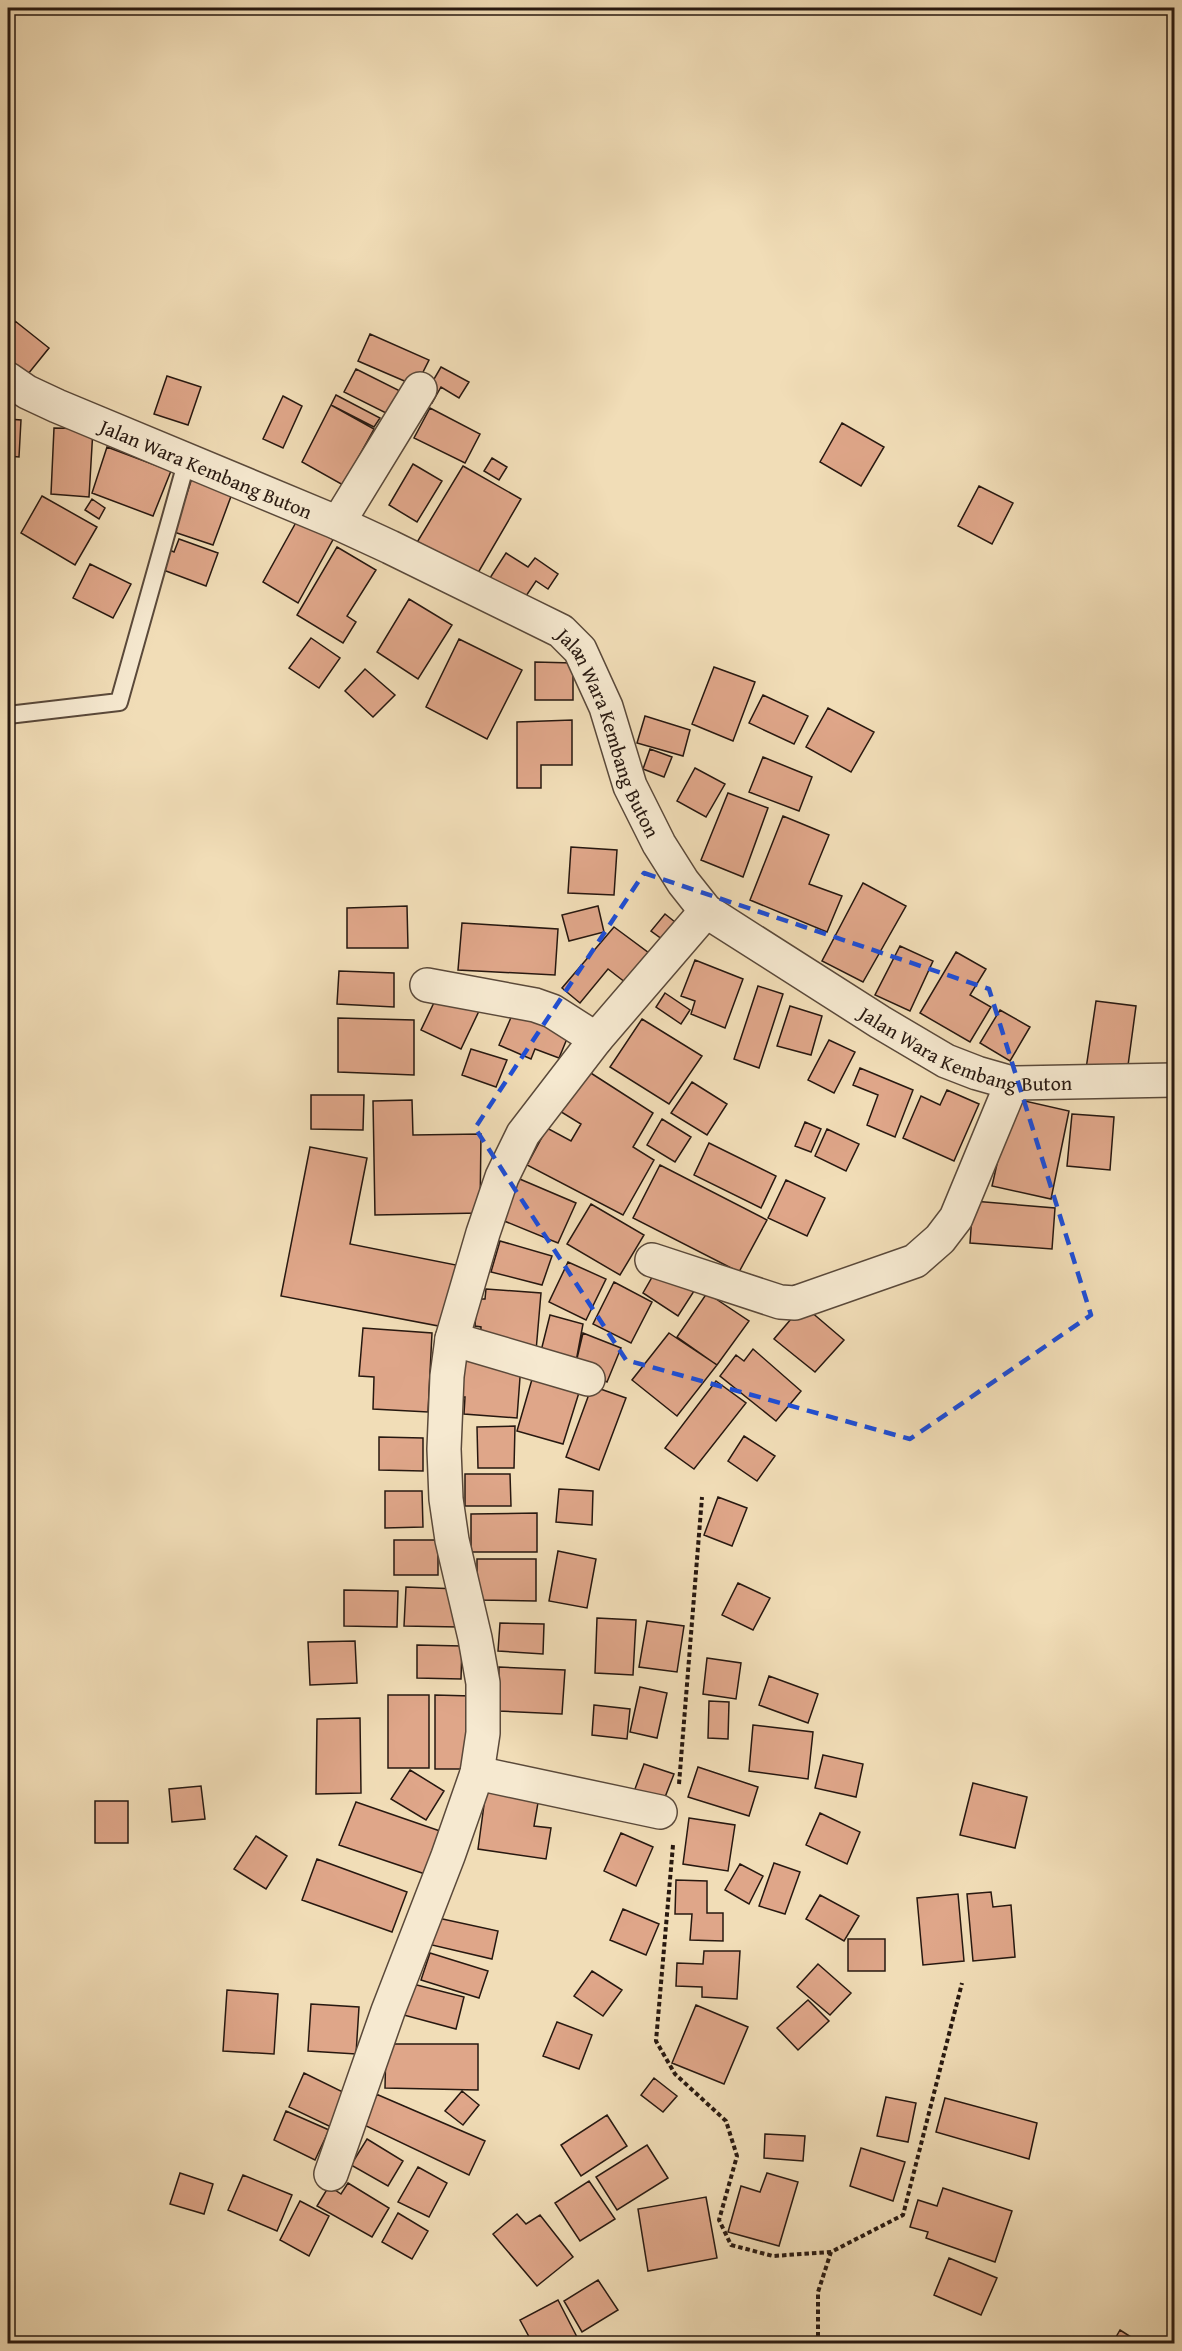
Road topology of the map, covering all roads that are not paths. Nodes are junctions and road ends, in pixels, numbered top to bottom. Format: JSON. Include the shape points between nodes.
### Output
{"nodes":[{"id":1,"x":8,"y":379,"type":"edge"},
{"id":2,"x":420,"y":389,"type":"dead end"},
{"id":3,"x":187,"y":460,"type":"junction"},
{"id":4,"x":338,"y":523,"type":"junction"},
{"id":5,"x":8,"y":715,"type":"edge"},
{"id":6,"x":706,"y":911,"type":"junction"},
{"id":7,"x":427,"y":985,"type":"dead end"},
{"id":8,"x":596,"y":1039,"type":"junction"},
{"id":9,"x":1174,"y":1080,"type":"edge"},
{"id":10,"x":1012,"y":1083,"type":"junction"},
{"id":11,"x":652,"y":1260,"type":"dead end"},
{"id":12,"x":452,"y":1339,"type":"junction"},
{"id":13,"x":588,"y":1379,"type":"dead end"},
{"id":14,"x":477,"y":1773,"type":"junction"},
{"id":15,"x":669,"y":1800,"type":"road end"},
{"id":16,"x":331,"y":2174,"type":"dead end"}],
"edges":[{"from":1,"to":3,"type":"street","name":"Jalan Wara Kembang Buton","via":[[57,406]]},
{"from":2,"to":4,"type":"street"},
{"from":3,"to":4,"type":"street","name":"Jalan Wara Kembang Buton"},
{"from":3,"to":5,"type":"lane","via":[[119,702]]},
{"from":4,"to":6,"type":"street","name":"Jalan Wara Kembang Buton","via":[[530,614],[561,631],[580,650],[606,707],[630,786],[658,844]]},
{"from":6,"to":8,"type":"street"},
{"from":6,"to":10,"type":"street","name":"Jalan Wara Kembang Buton","via":[[946,1061]]},
{"from":7,"to":8,"type":"street","via":[[535,1005],[552,1011]]},
{"from":8,"to":12,"type":"street","via":[[523,1134],[502,1177]]},
{"from":9,"to":10,"type":"street","name":"Jalan Wara Kembang Buton"},
{"from":10,"to":11,"type":"street","via":[[956,1218],[915,1261],[795,1303],[780,1302]]},
{"from":12,"to":13,"type":"street"},
{"from":12,"to":14,"type":"street","via":[[444,1416],[446,1499],[483,1683],[483,1733]]},
{"from":14,"to":15,"type":"street"},
{"from":14,"to":16,"type":"street"}]}
